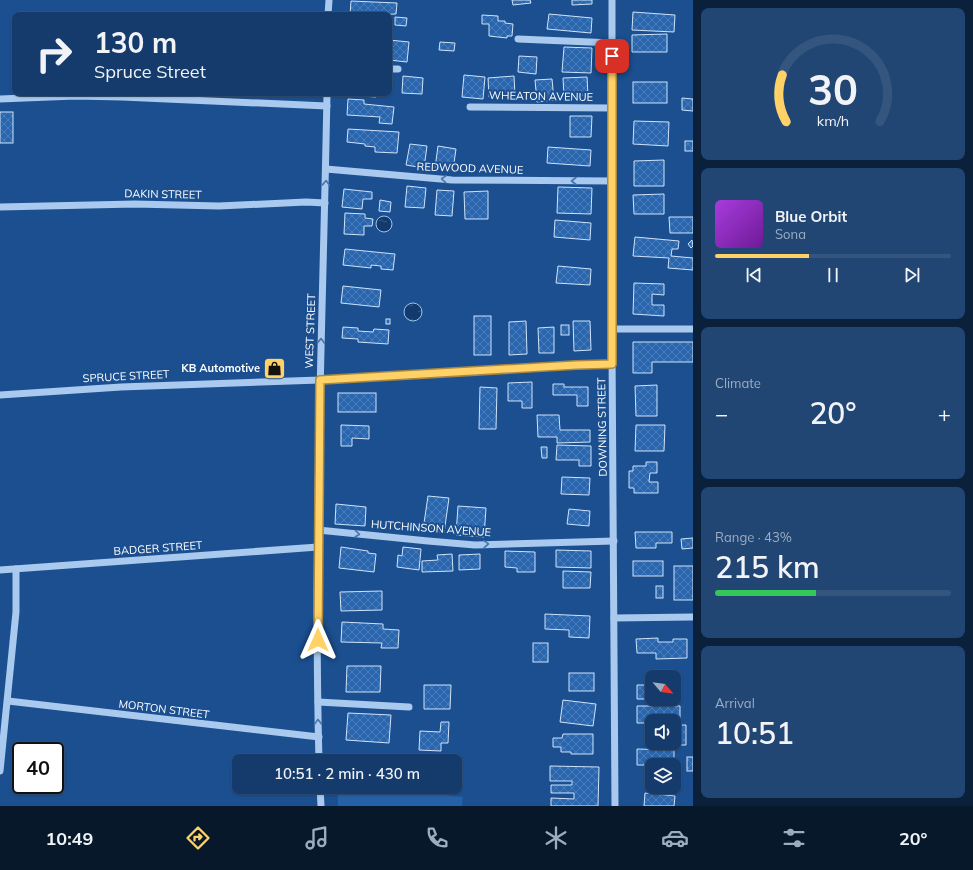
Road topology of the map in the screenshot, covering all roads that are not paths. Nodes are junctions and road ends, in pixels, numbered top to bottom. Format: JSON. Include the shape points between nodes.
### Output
{"nodes":[{"id":1,"x":329,"y":0,"type":"edge"},
{"id":2,"x":612,"y":0,"type":"edge"},
{"id":3,"x":328,"y":12,"type":"edge"},
{"id":4,"x":518,"y":39,"type":"dead end"},
{"id":5,"x":613,"y":43,"type":"junction"},
{"id":6,"x":392,"y":69,"type":"edge"},
{"id":7,"x":398,"y":70,"type":"dead end"},
{"id":8,"x":327,"y":96,"type":"edge"},
{"id":9,"x":0,"y":99,"type":"edge"},
{"id":10,"x":327,"y":106,"type":"junction"},
{"id":11,"x":470,"y":107,"type":"dead end"},
{"id":12,"x":612,"y":108,"type":"junction"},
{"id":13,"x":326,"y":169,"type":"junction"},
{"id":14,"x":613,"y":181,"type":"junction"},
{"id":15,"x":325,"y":203,"type":"junction"},
{"id":16,"x":0,"y":206,"type":"edge"},
{"id":17,"x":693,"y":329,"type":"edge"},
{"id":18,"x":612,"y":330,"type":"junction"},
{"id":19,"x":612,"y":364,"type":"junction"},
{"id":20,"x":320,"y":380,"type":"junction"},
{"id":21,"x":0,"y":394,"type":"edge"},
{"id":22,"x":318,"y":530,"type":"junction"},
{"id":23,"x":614,"y":541,"type":"junction"},
{"id":24,"x":318,"y":547,"type":"junction"},
{"id":25,"x":16,"y":569,"type":"junction"},
{"id":26,"x":0,"y":570,"type":"edge"},
{"id":27,"x":693,"y":617,"type":"edge"},
{"id":28,"x":614,"y":618,"type":"junction"},
{"id":29,"x":8,"y":701,"type":"junction"},
{"id":30,"x":318,"y":702,"type":"junction"},
{"id":31,"x":409,"y":707,"type":"dead end"},
{"id":32,"x":319,"y":737,"type":"junction"},
{"id":33,"x":320,"y":754,"type":"edge"},
{"id":34,"x":0,"y":771,"type":"edge"},
{"id":35,"x":320,"y":794,"type":"edge"},
{"id":36,"x":321,"y":806,"type":"edge"},
{"id":37,"x":615,"y":806,"type":"edge"}],
"edges":[{"from":1,"to":3,"type":"street"},
{"from":2,"to":5,"type":"street","name":"DOWNING STREET"},
{"from":4,"to":5,"type":"street"},
{"from":5,"to":12,"type":"street","name":"DOWNING STREET"},
{"from":6,"to":7,"type":"street"},
{"from":8,"to":10,"type":"street","name":"WEST STREET"},
{"from":9,"to":10,"type":"street","via":[[122,97]]},
{"from":10,"to":13,"type":"street","name":"WEST STREET"},
{"from":11,"to":12,"type":"street","name":"WHEATON AVENUE"},
{"from":12,"to":14,"type":"street","name":"DOWNING STREET"},
{"from":14,"to":13,"type":"street","name":"REDWOOD AVENUE","one_way":true,"via":[[452,180]]},
{"from":15,"to":13,"type":"street","name":"WEST STREET","one_way":true},
{"from":14,"to":18,"type":"street","name":"DOWNING STREET"},
{"from":15,"to":16,"type":"street","name":"DAKIN STREET","via":[[219,206]]},
{"from":20,"to":15,"type":"street","name":"WEST STREET","one_way":true},
{"from":17,"to":18,"type":"street"},
{"from":18,"to":19,"type":"street","name":"DOWNING STREET"},
{"from":19,"to":20,"type":"street","name":"SPRUCE STREET"},
{"from":19,"to":23,"type":"street","name":"DOWNING STREET"},
{"from":20,"to":21,"type":"street","name":"SPRUCE STREET"},
{"from":20,"to":22,"type":"street","name":"WEST STREET"},
{"from":22,"to":23,"type":"street","name":"HUTCHINSON AVENUE","one_way":true,"via":[[475,544]]},
{"from":22,"to":24,"type":"street","name":"WEST STREET"},
{"from":23,"to":28,"type":"street","name":"DOWNING STREET"},
{"from":24,"to":25,"type":"street","name":"BADGER STREET"},
{"from":24,"to":30,"type":"street","name":"WEST STREET"},
{"from":25,"to":26,"type":"street","name":"BADGER STREET"},
{"from":25,"to":29,"type":"street","via":[[16,612]]},
{"from":27,"to":28,"type":"street"},
{"from":28,"to":37,"type":"street","name":"DOWNING STREET"},
{"from":29,"to":32,"type":"street","name":"MORTON STREET"},
{"from":29,"to":34,"type":"street"},
{"from":30,"to":31,"type":"street"},
{"from":32,"to":30,"type":"street","name":"WEST STREET","one_way":true},
{"from":32,"to":33,"type":"street","name":"WEST STREET"},
{"from":35,"to":36,"type":"street"}]}
